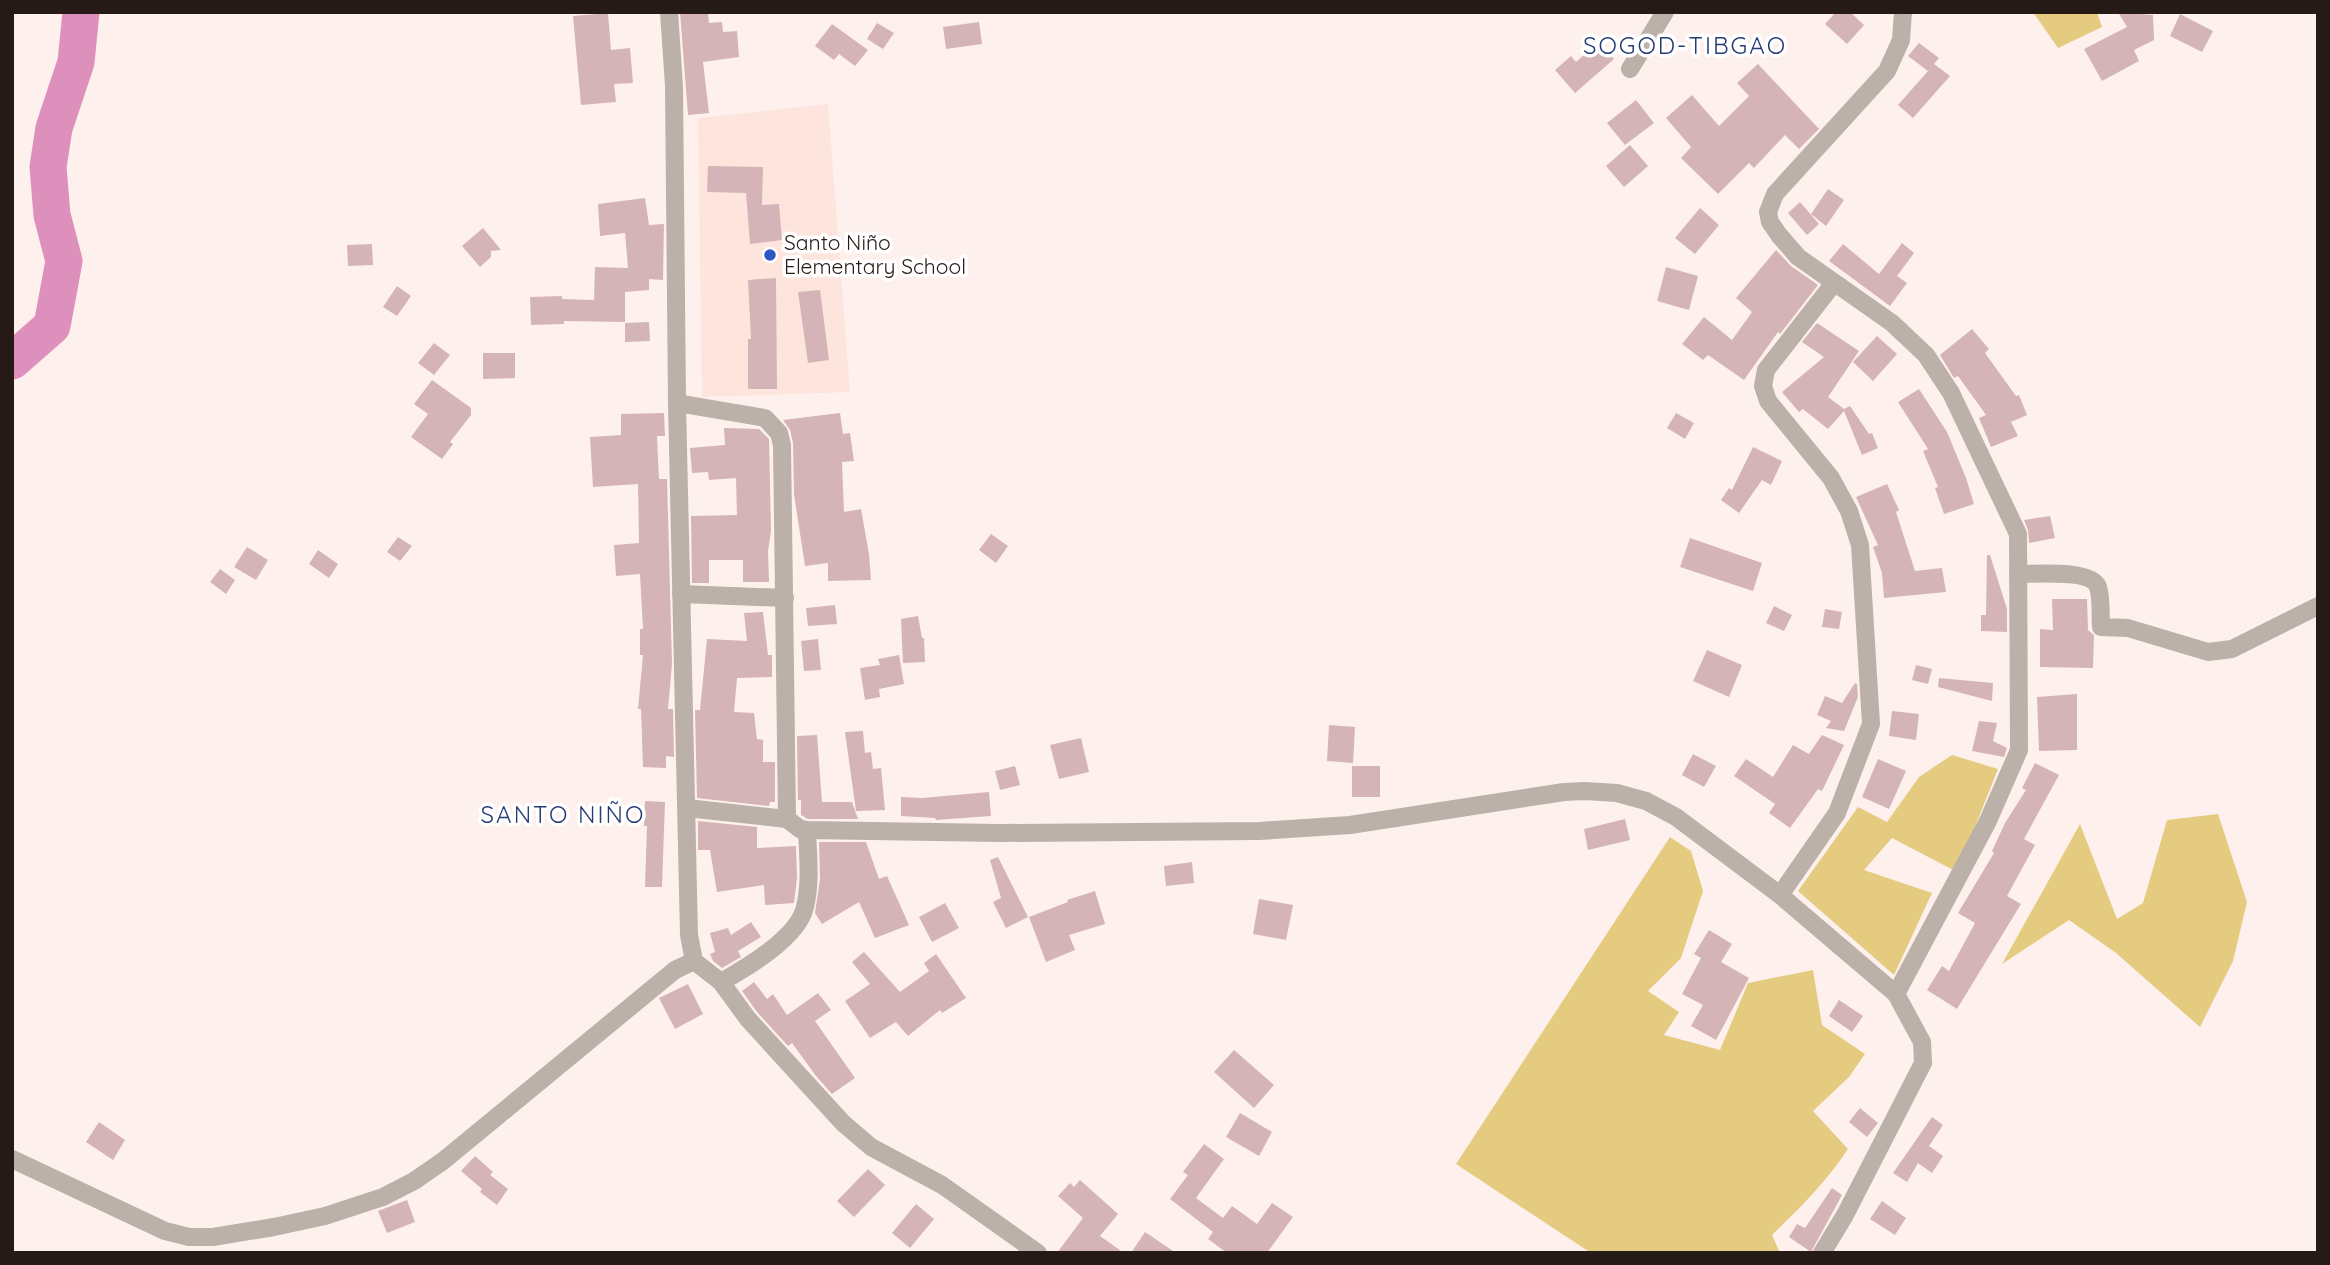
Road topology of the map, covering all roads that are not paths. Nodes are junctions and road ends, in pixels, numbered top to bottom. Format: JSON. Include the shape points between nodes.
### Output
{"nodes":[{"id":1,"x":670,"y":12,"type":"edge"},
{"id":2,"x":1665,"y":12,"type":"edge"},
{"id":3,"x":1903,"y":12,"type":"edge"},
{"id":4,"x":1630,"y":69,"type":"dead end"},
{"id":5,"x":1834,"y":283,"type":"junction"},
{"id":6,"x":677,"y":403,"type":"junction"},
{"id":7,"x":2018,"y":574,"type":"junction"},
{"id":8,"x":681,"y":594,"type":"junction"},
{"id":9,"x":785,"y":598,"type":"junction"},
{"id":10,"x":2318,"y":607,"type":"edge"},
{"id":11,"x":687,"y":808,"type":"junction"},
{"id":12,"x":787,"y":819,"type":"junction"},
{"id":13,"x":807,"y":830,"type":"junction"},
{"id":14,"x":1780,"y":895,"type":"junction"},
{"id":15,"x":694,"y":961,"type":"junction"},
{"id":16,"x":720,"y":982,"type":"junction"},
{"id":17,"x":1896,"y":994,"type":"junction"},
{"id":18,"x":12,"y":1159,"type":"edge"},
{"id":19,"x":1038,"y":1253,"type":"edge"},
{"id":20,"x":1822,"y":1253,"type":"edge"}],
"edges":[{"from":1,"to":6,"type":"street"},
{"from":2,"to":4,"type":"street"},
{"from":3,"to":5,"type":"street","via":[[1901,40],[1887,71],[1774,194],[1768,212],[1770,222],[1798,257]]},
{"from":5,"to":7,"type":"street","via":[[1892,323],[1926,355],[1951,393],[2018,534]]},
{"from":5,"to":14,"type":"street","via":[[1766,370],[1763,386],[1768,401],[1831,478],[1860,545],[1871,724],[1837,813]]},
{"from":6,"to":8,"type":"street"},
{"from":6,"to":9,"type":"street","via":[[765,418],[779,433]]},
{"from":7,"to":10,"type":"street","via":[[2084,575],[2099,589],[2101,627],[2128,628],[2208,652],[2232,649]]},
{"from":7,"to":17,"type":"street","via":[[2019,750],[1988,821]]},
{"from":8,"to":9,"type":"street"},
{"from":8,"to":11,"type":"street"},
{"from":9,"to":12,"type":"street"},
{"from":11,"to":12,"type":"street"},
{"from":11,"to":15,"type":"street","via":[[689,935]]},
{"from":12,"to":13,"type":"street"},
{"from":13,"to":14,"type":"street","via":[[1259,831],[1350,825],[1564,792],[1617,793],[1646,801],[1676,817]]},
{"from":13,"to":16,"type":"street","via":[[805,911],[791,931],[752,964]]},
{"from":14,"to":17,"type":"street"},
{"from":15,"to":16,"type":"street"},
{"from":15,"to":18,"type":"street","via":[[675,970],[443,1161],[383,1197],[325,1216],[213,1237],[189,1237],[165,1231]]},
{"from":16,"to":19,"type":"street","via":[[843,1123],[872,1147],[942,1185]]},
{"from":17,"to":20,"type":"street","via":[[1922,1042],[1923,1063]]}]}
